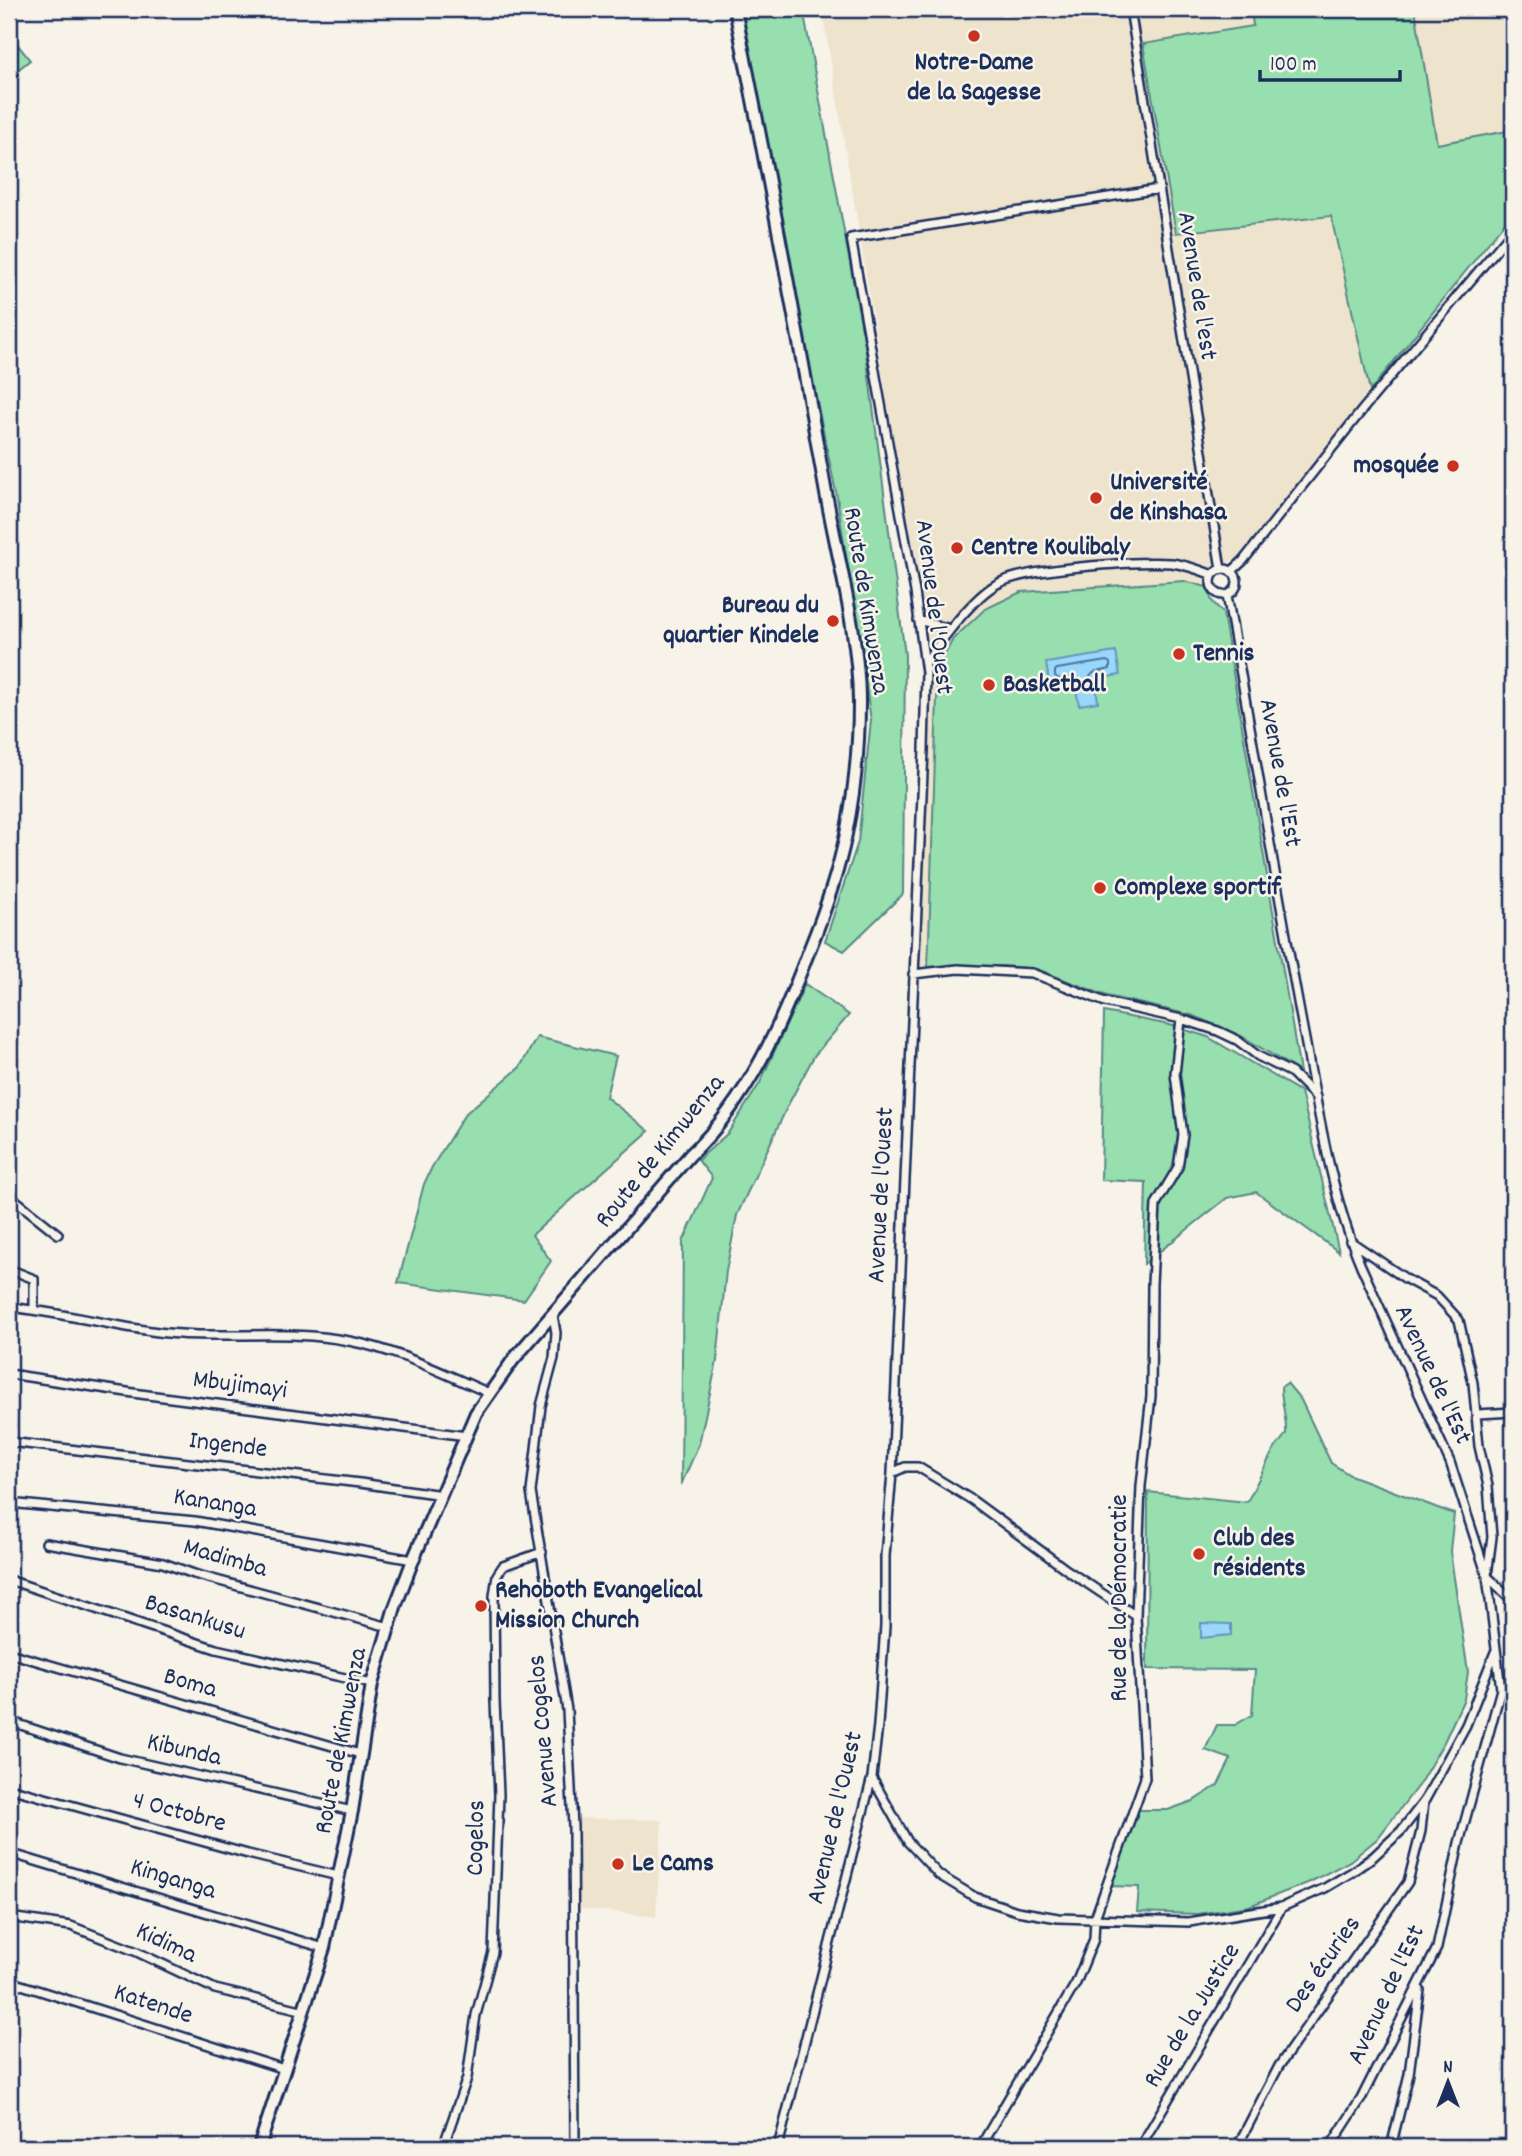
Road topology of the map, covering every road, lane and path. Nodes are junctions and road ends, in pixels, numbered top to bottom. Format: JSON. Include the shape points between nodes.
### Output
{"nodes":[{"id":1,"x":735,"y":9,"type":"edge"},
{"id":2,"x":1130,"y":9,"type":"edge"},
{"id":3,"x":1159,"y":189,"type":"junction"},
{"id":4,"x":1513,"y":230,"type":"edge"},
{"id":5,"x":1221,"y":569,"type":"junction"},
{"id":6,"x":1231,"y":572,"type":"junction"},
{"id":7,"x":1213,"y":575,"type":"junction"},
{"id":8,"x":1227,"y":595,"type":"junction"},
{"id":9,"x":918,"y":620,"type":"junction"},
{"id":10,"x":950,"y":629,"type":"junction"},
{"id":11,"x":925,"y":663,"type":"junction"},
{"id":12,"x":913,"y":974,"type":"junction"},
{"id":13,"x":1181,"y":1019,"type":"junction"},
{"id":14,"x":1317,"y":1098,"type":"junction"},
{"id":15,"x":9,"y":1195,"type":"edge"},
{"id":16,"x":58,"y":1234,"type":"dead end"},
{"id":17,"x":1350,"y":1241,"type":"junction"},
{"id":18,"x":9,"y":1269,"type":"edge"},
{"id":19,"x":9,"y":1307,"type":"edge"},
{"id":20,"x":34,"y":1310,"type":"junction"},
{"id":21,"x":553,"y":1315,"type":"junction"},
{"id":22,"x":9,"y":1374,"type":"edge"},
{"id":23,"x":489,"y":1393,"type":"junction"},
{"id":24,"x":1513,"y":1412,"type":"edge"},
{"id":25,"x":1478,"y":1414,"type":"junction"},
{"id":26,"x":467,"y":1436,"type":"junction"},
{"id":27,"x":9,"y":1442,"type":"edge"},
{"id":28,"x":892,"y":1473,"type":"junction"},
{"id":29,"x":442,"y":1495,"type":"junction"},
{"id":30,"x":9,"y":1503,"type":"edge"},
{"id":31,"x":46,"y":1543,"type":"dead end"},
{"id":32,"x":542,"y":1552,"type":"junction"},
{"id":33,"x":412,"y":1560,"type":"junction"},
{"id":34,"x":1487,"y":1576,"type":"junction"},
{"id":35,"x":9,"y":1580,"type":"edge"},
{"id":36,"x":1513,"y":1601,"type":"edge"},
{"id":37,"x":1136,"y":1616,"type":"junction"},
{"id":38,"x":389,"y":1627,"type":"junction"},
{"id":39,"x":1496,"y":1648,"type":"junction"},
{"id":40,"x":9,"y":1653,"type":"edge"},
{"id":41,"x":372,"y":1684,"type":"junction"},
{"id":42,"x":9,"y":1721,"type":"edge"},
{"id":43,"x":359,"y":1754,"type":"junction"},
{"id":44,"x":872,"y":1777,"type":"junction"},
{"id":45,"x":9,"y":1788,"type":"edge"},
{"id":46,"x":1424,"y":1800,"type":"junction"},
{"id":47,"x":352,"y":1811,"type":"junction"},
{"id":48,"x":9,"y":1853,"type":"edge"},
{"id":49,"x":338,"y":1876,"type":"junction"},
{"id":50,"x":1282,"y":1907,"type":"junction"},
{"id":51,"x":9,"y":1917,"type":"edge"},
{"id":52,"x":1096,"y":1918,"type":"junction"},
{"id":53,"x":324,"y":1948,"type":"junction"},
{"id":54,"x":9,"y":1981,"type":"edge"},
{"id":55,"x":1420,"y":1984,"type":"junction"},
{"id":56,"x":306,"y":2011,"type":"junction"},
{"id":57,"x":285,"y":2069,"type":"junction"},
{"id":58,"x":259,"y":2147,"type":"edge"},
{"id":59,"x":443,"y":2147,"type":"edge"},
{"id":60,"x":575,"y":2147,"type":"edge"},
{"id":61,"x":778,"y":2147,"type":"edge"},
{"id":62,"x":980,"y":2147,"type":"edge"},
{"id":63,"x":1140,"y":2147,"type":"edge"},
{"id":64,"x":1237,"y":2147,"type":"edge"},
{"id":65,"x":1330,"y":2147,"type":"edge"},
{"id":66,"x":1391,"y":2147,"type":"edge"}],
"edges":[{"from":1,"to":21,"type":"street","name":"Route de Kimwenza","via":[[849,614],[859,699],[854,787],[823,914],[768,1046],[705,1142]]},
{"from":2,"to":3,"type":"street","name":"Avenue de l'est"},
{"from":3,"to":5,"type":"street","name":"Avenue de l'est"},
{"from":3,"to":9,"type":"street","name":"Avenue de l'Ouest","via":[[851,238]]},
{"from":4,"to":6,"type":"street"},
{"from":5,"to":6,"type":"street"},
{"from":5,"to":7,"type":"street"},
{"from":6,"to":8,"type":"street","name":"Avenue de l'Est","via":[[1237,584]]},
{"from":7,"to":8,"type":"street","name":"Avenue de l'Est","via":[[1214,590]]},
{"from":7,"to":10,"type":"street","via":[[1172,564],[1035,573],[993,586]]},
{"from":8,"to":14,"type":"street","name":"Avenue de l'Est"},
{"from":9,"to":10,"type":"street"},
{"from":9,"to":11,"type":"street","name":"Avenue de l'Ouest"},
{"from":10,"to":11,"type":"street"},
{"from":11,"to":12,"type":"street","name":"Avenue de l'Ouest"},
{"from":12,"to":13,"type":"street","via":[[958,969],[1027,972],[1105,1002]]},
{"from":12,"to":28,"type":"street","name":"Avenue de l'Ouest"},
{"from":13,"to":14,"type":"street","via":[[1237,1040],[1292,1073]]},
{"from":13,"to":37,"type":"street","name":"Rue de la Démocratie","via":[[1175,1074],[1183,1135],[1178,1167],[1156,1204],[1151,1396],[1141,1486]]},
{"from":14,"to":17,"type":"street","name":"Avenue de l'Est"},
{"from":15,"to":16,"type":"street"},
{"from":17,"to":25,"type":"street","via":[[1437,1296],[1455,1314]]},
{"from":17,"to":34,"type":"street","name":"Avenue de l'Est","via":[[1450,1462]]},
{"from":18,"to":20,"type":"street","via":[[34,1279]]},
{"from":19,"to":20,"type":"street"},
{"from":20,"to":23,"type":"street","via":[[151,1331],[348,1340]]},
{"from":21,"to":23,"type":"street","name":"Route de Kimwenza"},
{"from":21,"to":32,"type":"street","name":"Avenue Cogelos","via":[[554,1358],[541,1406],[531,1492]]},
{"from":22,"to":26,"type":"street","name":"Mbujimayi"},
{"from":23,"to":26,"type":"street","name":"Route de Kimwenza"},
{"from":24,"to":25,"type":"street"},
{"from":25,"to":34,"type":"street","via":[[1493,1537]]},
{"from":26,"to":29,"type":"street","name":"Route de Kimwenza"},
{"from":27,"to":29,"type":"street","name":"Ingende"},
{"from":28,"to":37,"type":"street","via":[[918,1467]]},
{"from":28,"to":44,"type":"street","name":"Avenue de l'Ouest"},
{"from":29,"to":33,"type":"street","name":"Route de Kimwenza"},
{"from":30,"to":33,"type":"street","name":"Kananga","via":[[195,1521]]},
{"from":31,"to":38,"type":"street","name":"Madimba","via":[[163,1563]]},
{"from":32,"to":59,"type":"street","name":"Cogelos","via":[[503,1566],[497,1575],[499,1795],[493,1952],[476,2015],[467,2078]]},
{"from":32,"to":60,"type":"street","name":"Avenue Cogelos","via":[[567,1710],[575,1937]]},
{"from":33,"to":38,"type":"street","name":"Route de Kimwenza"},
{"from":34,"to":36,"type":"street"},
{"from":34,"to":39,"type":"street","name":"Avenue de l'Est"},
{"from":35,"to":41,"type":"street","name":"Basankusu","via":[[216,1649]]},
{"from":37,"to":52,"type":"street","name":"Rue de la Démocratie","via":[[1145,1778]]},
{"from":38,"to":41,"type":"street","name":"Route de Kimwenza"},
{"from":39,"to":46,"type":"street","via":[[1466,1725]]},
{"from":39,"to":55,"type":"street","name":"Avenue de l'Est","via":[[1500,1694],[1437,1948]]},
{"from":40,"to":43,"type":"street","name":"Boma"},
{"from":41,"to":43,"type":"street","name":"Route de Kimwenza"},
{"from":42,"to":47,"type":"street","name":"Kibunda","via":[[120,1758]]},
{"from":43,"to":47,"type":"street","name":"Route de Kimwenza"},
{"from":44,"to":52,"type":"street","via":[[908,1842],[939,1875],[975,1897],[1017,1911]]},
{"from":44,"to":61,"type":"street","name":"Avenue de l'Ouest"},
{"from":45,"to":49,"type":"street","name":"4 Octobre"},
{"from":46,"to":50,"type":"street","via":[[1401,1831],[1373,1857],[1325,1888]]},
{"from":46,"to":64,"type":"street","name":"Des écuries","via":[[1408,1882],[1279,2066]]},
{"from":47,"to":49,"type":"street","name":"Route de Kimwenza"},
{"from":48,"to":53,"type":"street","name":"Kinganga"},
{"from":49,"to":53,"type":"street","name":"Route de Kimwenza"},
{"from":50,"to":52,"type":"street","via":[[1189,1922]]},
{"from":50,"to":63,"type":"street","name":"Rue de la Justice"},
{"from":51,"to":56,"type":"street","name":"Kidima","via":[[71,1926],[215,1989]]},
{"from":52,"to":62,"type":"street","name":"Rue de la Démocratie","via":[[1094,1939],[1076,1983]]},
{"from":53,"to":56,"type":"street","name":"Route de Kimwenza"},
{"from":54,"to":57,"type":"street","name":"Katende"},
{"from":55,"to":65,"type":"street","name":"Avenue de l'Est","via":[[1361,2099]]},
{"from":55,"to":66,"type":"street","via":[[1409,2074]]},
{"from":56,"to":57,"type":"street","name":"Route de Kimwenza"},
{"from":57,"to":58,"type":"street","name":"Route de Kimwenza"}]}
